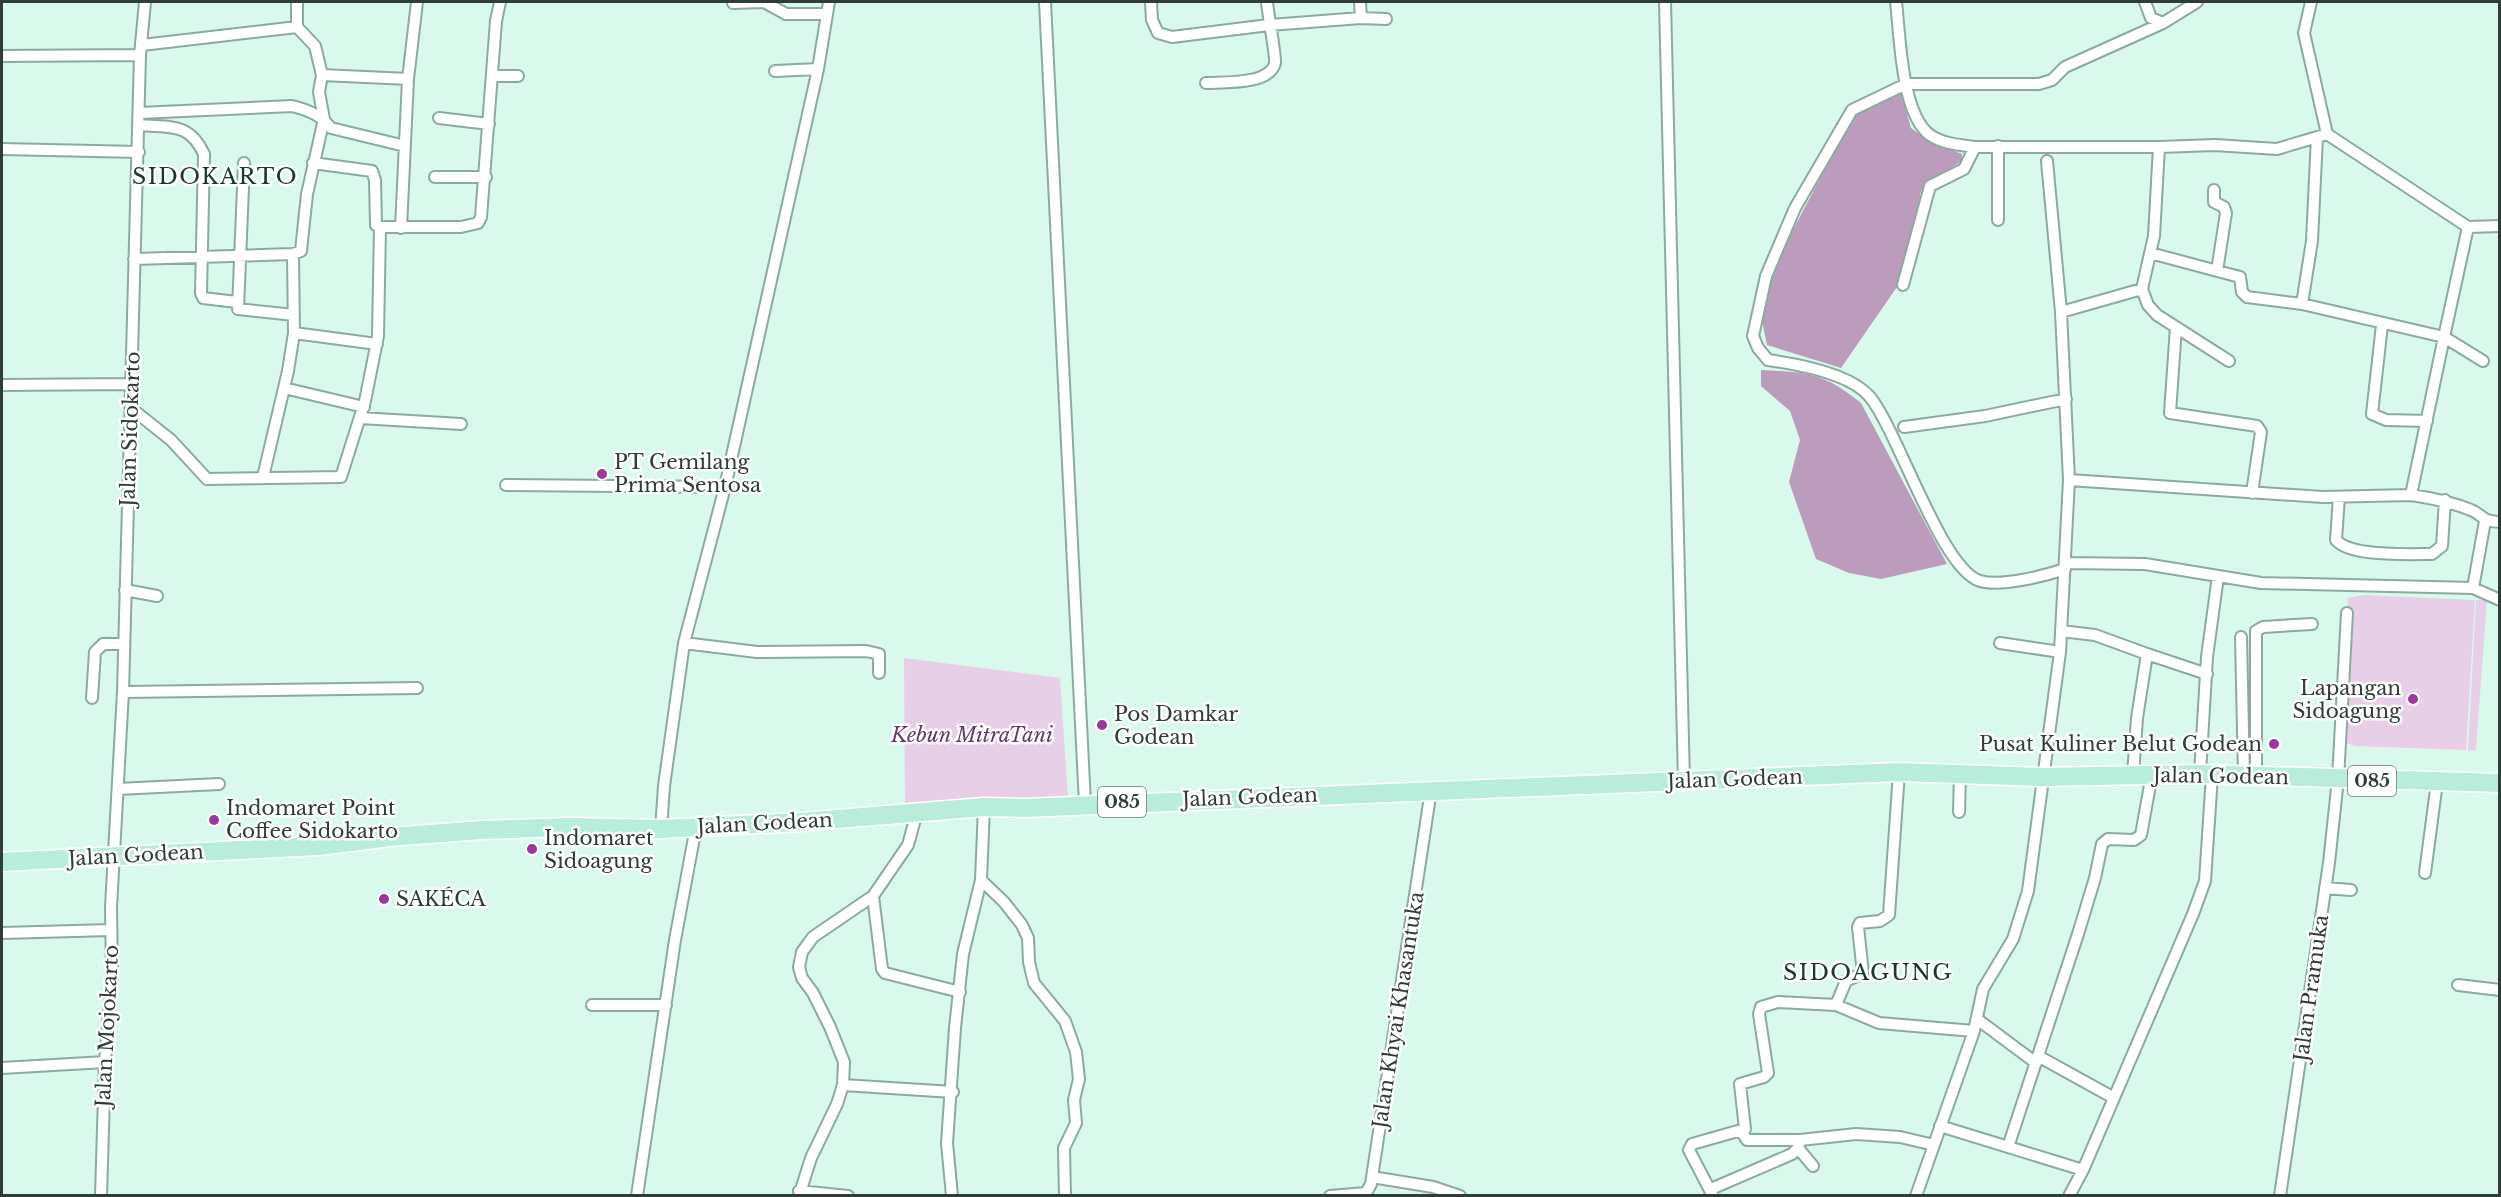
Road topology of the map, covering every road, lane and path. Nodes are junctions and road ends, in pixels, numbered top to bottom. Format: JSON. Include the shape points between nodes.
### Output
{"nodes":[{"id":1,"x":145,"y":2,"type":"edge"},
{"id":2,"x":297,"y":2,"type":"edge"},
{"id":3,"x":417,"y":2,"type":"edge"},
{"id":4,"x":500,"y":2,"type":"edge"},
{"id":5,"x":829,"y":2,"type":"edge"},
{"id":6,"x":1045,"y":2,"type":"edge"},
{"id":7,"x":1151,"y":2,"type":"edge"},
{"id":8,"x":1268,"y":2,"type":"edge"},
{"id":9,"x":1360,"y":2,"type":"edge"},
{"id":10,"x":1665,"y":2,"type":"edge"},
{"id":11,"x":1896,"y":2,"type":"edge"},
{"id":12,"x":2145,"y":2,"type":"edge"},
{"id":13,"x":2195,"y":2,"type":"edge"},
{"id":14,"x":2311,"y":2,"type":"edge"},
{"id":15,"x":733,"y":3,"type":"edge"},
{"id":16,"x":825,"y":14,"type":"junction"},
{"id":17,"x":1361,"y":18,"type":"junction"},
{"id":18,"x":1386,"y":19,"type":"dead end"},
{"id":19,"x":2163,"y":22,"type":"junction"},
{"id":20,"x":1269,"y":25,"type":"junction"},
{"id":21,"x":297,"y":27,"type":"junction"},
{"id":22,"x":141,"y":50,"type":"junction"},
{"id":23,"x":2,"y":56,"type":"edge"},
{"id":24,"x":818,"y":69,"type":"junction"},
{"id":25,"x":775,"y":71,"type":"dead end"},
{"id":26,"x":322,"y":75,"type":"junction"},
{"id":27,"x":492,"y":76,"type":"junction"},
{"id":28,"x":518,"y":76,"type":"dead end"},
{"id":29,"x":408,"y":79,"type":"junction"},
{"id":30,"x":1206,"y":83,"type":"dead end"},
{"id":31,"x":1906,"y":84,"type":"junction"},
{"id":32,"x":139,"y":113,"type":"junction"},
{"id":33,"x":439,"y":118,"type":"dead end"},
{"id":34,"x":324,"y":119,"type":"junction"},
{"id":35,"x":489,"y":124,"type":"junction"},
{"id":36,"x":139,"y":125,"type":"junction"},
{"id":37,"x":2322,"y":136,"type":"junction"},
{"id":38,"x":405,"y":146,"type":"junction"},
{"id":39,"x":1998,"y":146,"type":"junction"},
{"id":40,"x":1975,"y":147,"type":"junction"},
{"id":41,"x":2159,"y":147,"type":"junction"},
{"id":42,"x":2,"y":149,"type":"edge"},
{"id":43,"x":139,"y":152,"type":"junction"},
{"id":44,"x":2048,"y":161,"type":"dead end"},
{"id":45,"x":314,"y":163,"type":"junction"},
{"id":46,"x":244,"y":164,"type":"dead end"},
{"id":47,"x":435,"y":177,"type":"dead end"},
{"id":48,"x":486,"y":177,"type":"junction"},
{"id":49,"x":2214,"y":190,"type":"dead end"},
{"id":50,"x":1998,"y":220,"type":"dead end"},
{"id":51,"x":2499,"y":225,"type":"edge"},
{"id":52,"x":380,"y":227,"type":"junction"},
{"id":53,"x":2468,"y":227,"type":"junction"},
{"id":54,"x":401,"y":228,"type":"junction"},
{"id":55,"x":2150,"y":253,"type":"junction"},
{"id":56,"x":293,"y":254,"type":"junction"},
{"id":57,"x":241,"y":256,"type":"junction"},
{"id":58,"x":203,"y":258,"type":"junction"},
{"id":59,"x":134,"y":259,"type":"junction"},
{"id":60,"x":2217,"y":271,"type":"junction"},
{"id":61,"x":1903,"y":285,"type":"dead end"},
{"id":62,"x":2142,"y":289,"type":"junction"},
{"id":63,"x":237,"y":302,"type":"junction"},
{"id":64,"x":2302,"y":304,"type":"junction"},
{"id":65,"x":2061,"y":312,"type":"junction"},
{"id":66,"x":294,"y":315,"type":"junction"},
{"id":67,"x":2382,"y":324,"type":"junction"},
{"id":68,"x":2176,"y":327,"type":"junction"},
{"id":69,"x":294,"y":333,"type":"junction"},
{"id":70,"x":2444,"y":337,"type":"junction"},
{"id":71,"x":377,"y":344,"type":"junction"},
{"id":72,"x":2483,"y":360,"type":"dead end"},
{"id":73,"x":2229,"y":361,"type":"dead end"},
{"id":74,"x":132,"y":384,"type":"junction"},
{"id":75,"x":2,"y":385,"type":"edge"},
{"id":76,"x":284,"y":388,"type":"junction"},
{"id":77,"x":2066,"y":399,"type":"junction"},
{"id":78,"x":364,"y":406,"type":"junction"},
{"id":79,"x":132,"y":409,"type":"junction"},
{"id":80,"x":360,"y":418,"type":"junction"},
{"id":81,"x":2427,"y":421,"type":"junction"},
{"id":82,"x":461,"y":424,"type":"dead end"},
{"id":83,"x":1904,"y":428,"type":"dead end"},
{"id":84,"x":263,"y":477,"type":"junction"},
{"id":85,"x":2068,"y":480,"type":"junction"},
{"id":86,"x":506,"y":485,"type":"dead end"},
{"id":87,"x":725,"y":487,"type":"junction"},
{"id":88,"x":2252,"y":493,"type":"junction"},
{"id":89,"x":2411,"y":495,"type":"junction"},
{"id":90,"x":2339,"y":497,"type":"junction"},
{"id":91,"x":2445,"y":500,"type":"junction"},
{"id":92,"x":2485,"y":521,"type":"junction"},
{"id":93,"x":2499,"y":522,"type":"edge"},
{"id":94,"x":2065,"y":566,"type":"junction"},
{"id":95,"x":2218,"y":576,"type":"junction"},
{"id":96,"x":2473,"y":588,"type":"junction"},
{"id":97,"x":125,"y":590,"type":"junction"},
{"id":98,"x":157,"y":596,"type":"dead end"},
{"id":99,"x":2499,"y":600,"type":"edge"},
{"id":100,"x":2347,"y":613,"type":"dead end"},
{"id":101,"x":2312,"y":624,"type":"dead end"},
{"id":102,"x":2061,"y":631,"type":"junction"},
{"id":103,"x":2241,"y":637,"type":"dead end"},
{"id":104,"x":684,"y":643,"type":"junction"},
{"id":105,"x":2001,"y":643,"type":"dead end"},
{"id":106,"x":124,"y":644,"type":"junction"},
{"id":107,"x":2060,"y":652,"type":"junction"},
{"id":108,"x":2147,"y":654,"type":"junction"},
{"id":109,"x":879,"y":674,"type":"dead end"},
{"id":110,"x":2207,"y":674,"type":"junction"},
{"id":111,"x":417,"y":688,"type":"dead end"},
{"id":112,"x":123,"y":692,"type":"junction"},
{"id":113,"x":92,"y":698,"type":"dead end"},
{"id":114,"x":1899,"y":772,"type":"junction"},
{"id":115,"x":1960,"y":774,"type":"junction"},
{"id":116,"x":2152,"y":774,"type":"junction"},
{"id":117,"x":2133,"y":775,"type":"junction"},
{"id":118,"x":2206,"y":775,"type":"junction"},
{"id":119,"x":2250,"y":776,"type":"junction"},
{"id":120,"x":2042,"y":777,"type":"junction"},
{"id":121,"x":2338,"y":779,"type":"junction"},
{"id":122,"x":1684,"y":782,"type":"junction"},
{"id":123,"x":2437,"y":782,"type":"junction"},
{"id":124,"x":2499,"y":783,"type":"edge"},
{"id":125,"x":219,"y":784,"type":"dead end"},
{"id":126,"x":118,"y":789,"type":"junction"},
{"id":127,"x":1431,"y":790,"type":"junction"},
{"id":128,"x":1085,"y":804,"type":"junction"},
{"id":129,"x":984,"y":807,"type":"junction"},
{"id":130,"x":917,"y":812,"type":"junction"},
{"id":131,"x":1959,"y":812,"type":"dead end"},
{"id":132,"x":696,"y":827,"type":"junction"},
{"id":133,"x":661,"y":829,"type":"junction"},
{"id":134,"x":114,"y":856,"type":"junction"},
{"id":135,"x":2,"y":862,"type":"edge"},
{"id":136,"x":2425,"y":873,"type":"dead end"},
{"id":137,"x":981,"y":880,"type":"junction"},
{"id":138,"x":2325,"y":888,"type":"junction"},
{"id":139,"x":2351,"y":890,"type":"dead end"},
{"id":140,"x":873,"y":896,"type":"junction"},
{"id":141,"x":111,"y":930,"type":"junction"},
{"id":142,"x":2,"y":933,"type":"edge"},
{"id":143,"x":2458,"y":985,"type":"dead end"},
{"id":144,"x":2499,"y":990,"type":"edge"},
{"id":145,"x":960,"y":992,"type":"junction"},
{"id":146,"x":592,"y":1005,"type":"dead end"},
{"id":147,"x":666,"y":1005,"type":"junction"},
{"id":148,"x":1836,"y":1005,"type":"junction"},
{"id":149,"x":1977,"y":1019,"type":"junction"},
{"id":150,"x":1974,"y":1030,"type":"junction"},
{"id":151,"x":2037,"y":1059,"type":"junction"},
{"id":152,"x":105,"y":1062,"type":"junction"},
{"id":153,"x":2,"y":1068,"type":"edge"},
{"id":154,"x":843,"y":1085,"type":"junction"},
{"id":155,"x":952,"y":1092,"type":"junction"},
{"id":156,"x":2114,"y":1098,"type":"junction"},
{"id":157,"x":1940,"y":1126,"type":"junction"},
{"id":158,"x":1741,"y":1131,"type":"junction"},
{"id":159,"x":1799,"y":1144,"type":"junction"},
{"id":160,"x":1934,"y":1145,"type":"junction"},
{"id":161,"x":2008,"y":1147,"type":"junction"},
{"id":162,"x":1813,"y":1166,"type":"dead end"},
{"id":163,"x":2083,"y":1170,"type":"junction"},
{"id":164,"x":1372,"y":1177,"type":"junction"},
{"id":165,"x":1712,"y":1192,"type":"edge"},
{"id":166,"x":799,"y":1193,"type":"edge"},
{"id":167,"x":1369,"y":1193,"type":"edge"},
{"id":168,"x":101,"y":1196,"type":"edge"},
{"id":169,"x":637,"y":1196,"type":"edge"},
{"id":170,"x":848,"y":1196,"type":"edge"},
{"id":171,"x":952,"y":1196,"type":"edge"},
{"id":172,"x":1065,"y":1196,"type":"edge"},
{"id":173,"x":1330,"y":1196,"type":"edge"},
{"id":174,"x":1460,"y":1196,"type":"edge"},
{"id":175,"x":1916,"y":1196,"type":"edge"},
{"id":176,"x":2069,"y":1196,"type":"edge"},
{"id":177,"x":2280,"y":1196,"type":"edge"}],
"edges":[{"from":1,"to":22,"type":"street","name":"Jalan Sidokarto"},
{"from":2,"to":21,"type":"street"},
{"from":3,"to":29,"type":"street"},
{"from":4,"to":27,"type":"street"},
{"from":5,"to":16,"type":"street"},
{"from":6,"to":128,"type":"street"},
{"from":7,"to":20,"type":"street","via":[[1158,33],[1172,37]]},
{"from":8,"to":20,"type":"street"},
{"from":9,"to":17,"type":"street"},
{"from":10,"to":122,"type":"street"},
{"from":11,"to":31,"type":"street"},
{"from":12,"to":19,"type":"street","via":[[2151,18]]},
{"from":13,"to":19,"type":"street"},
{"from":14,"to":37,"type":"street","via":[[2304,33]]},
{"from":15,"to":16,"type":"street","via":[[764,3],[786,14]]},
{"from":16,"to":24,"type":"street"},
{"from":17,"to":18,"type":"street"},
{"from":17,"to":20,"type":"street"},
{"from":19,"to":31,"type":"street","via":[[2065,67],[2052,80],[2039,84]]},
{"from":20,"to":30,"type":"street","via":[[1275,62],[1271,72],[1254,80]]},
{"from":21,"to":22,"type":"street"},
{"from":21,"to":26,"type":"street","via":[[313,41]]},
{"from":22,"to":23,"type":"street"},
{"from":22,"to":32,"type":"street","name":"Jalan Sidokarto"},
{"from":24,"to":25,"type":"street"},
{"from":24,"to":87,"type":"street"},
{"from":26,"to":29,"type":"street"},
{"from":26,"to":34,"type":"street"},
{"from":27,"to":28,"type":"street"},
{"from":27,"to":35,"type":"street"},
{"from":29,"to":38,"type":"street"},
{"from":31,"to":40,"type":"street","via":[[1921,126],[1942,141]]},
{"from":31,"to":94,"type":"street","via":[[1852,110],[1795,208],[1766,276],[1753,336],[1768,360],[1802,364],[1870,396],[1916,490],[1972,577],[1994,584]]},
{"from":32,"to":34,"type":"street","via":[[292,106]]},
{"from":32,"to":36,"type":"street","name":"Jalan Sidokarto"},
{"from":33,"to":35,"type":"street"},
{"from":34,"to":38,"type":"street","via":[[331,128]]},
{"from":34,"to":45,"type":"street"},
{"from":35,"to":48,"type":"street"},
{"from":36,"to":43,"type":"street","name":"Jalan Sidokarto"},
{"from":36,"to":58,"type":"street","via":[[183,129],[196,138],[204,154]]},
{"from":37,"to":41,"type":"street","via":[[2277,149]]},
{"from":37,"to":53,"type":"street"},
{"from":37,"to":64,"type":"street"},
{"from":38,"to":54,"type":"street"},
{"from":39,"to":40,"type":"street"},
{"from":39,"to":41,"type":"street"},
{"from":39,"to":50,"type":"street"},
{"from":40,"to":61,"type":"street","via":[[1964,169],[1930,186]]},
{"from":41,"to":55,"type":"street"},
{"from":42,"to":43,"type":"street"},
{"from":43,"to":59,"type":"street","name":"Jalan Sidokarto"},
{"from":44,"to":65,"type":"street"},
{"from":45,"to":52,"type":"street","via":[[372,171],[376,225]]},
{"from":45,"to":56,"type":"street","via":[[303,248]]},
{"from":46,"to":57,"type":"street"},
{"from":47,"to":48,"type":"street"},
{"from":48,"to":54,"type":"street","via":[[478,223]]},
{"from":49,"to":60,"type":"street","via":[[2214,202],[2224,207],[2226,213]]},
{"from":51,"to":53,"type":"street"},
{"from":52,"to":54,"type":"street"},
{"from":52,"to":71,"type":"street"},
{"from":53,"to":70,"type":"street"},
{"from":55,"to":60,"type":"street"},
{"from":55,"to":62,"type":"street"},
{"from":56,"to":57,"type":"street"},
{"from":56,"to":66,"type":"street"},
{"from":57,"to":58,"type":"street"},
{"from":57,"to":63,"type":"street"},
{"from":58,"to":59,"type":"street"},
{"from":58,"to":63,"type":"street","via":[[201,297]]},
{"from":59,"to":74,"type":"street","name":"Jalan Sidokarto"},
{"from":60,"to":64,"type":"street","via":[[2240,277],[2242,292],[2247,297]]},
{"from":62,"to":65,"type":"street"},
{"from":62,"to":68,"type":"street","via":[[2148,305]]},
{"from":63,"to":66,"type":"street","via":[[238,309],[243,311]]},
{"from":64,"to":67,"type":"street"},
{"from":65,"to":77,"type":"street"},
{"from":66,"to":69,"type":"street"},
{"from":67,"to":70,"type":"street"},
{"from":67,"to":81,"type":"street","via":[[2372,414],[2386,420]]},
{"from":68,"to":73,"type":"street"},
{"from":68,"to":88,"type":"street","via":[[2170,413],[2257,426],[2261,432]]},
{"from":69,"to":71,"type":"street"},
{"from":69,"to":76,"type":"street"},
{"from":70,"to":72,"type":"street"},
{"from":70,"to":81,"type":"street"},
{"from":71,"to":78,"type":"street"},
{"from":74,"to":75,"type":"street"},
{"from":74,"to":79,"type":"street","name":"Jalan Sidokarto"},
{"from":76,"to":78,"type":"street"},
{"from":76,"to":84,"type":"street"},
{"from":77,"to":83,"type":"street"},
{"from":77,"to":85,"type":"street"},
{"from":78,"to":80,"type":"street"},
{"from":79,"to":84,"type":"street","via":[[171,440],[201,477]]},
{"from":79,"to":97,"type":"street","name":"Jalan Sidokarto"},
{"from":80,"to":82,"type":"street"},
{"from":80,"to":84,"type":"street","via":[[341,477]]},
{"from":81,"to":89,"type":"street"},
{"from":85,"to":88,"type":"street"},
{"from":85,"to":94,"type":"street"},
{"from":86,"to":87,"type":"street"},
{"from":87,"to":104,"type":"street"},
{"from":88,"to":90,"type":"street"},
{"from":89,"to":90,"type":"street"},
{"from":89,"to":91,"type":"street"},
{"from":90,"to":91,"type":"street","via":[[2336,540],[2340,544],[2364,552],[2432,555],[2442,546]]},
{"from":91,"to":92,"type":"street","via":[[2475,512]]},
{"from":92,"to":93,"type":"street"},
{"from":92,"to":96,"type":"street"},
{"from":94,"to":95,"type":"street","via":[[2145,564]]},
{"from":94,"to":102,"type":"street"},
{"from":95,"to":96,"type":"street","via":[[2261,583]]},
{"from":95,"to":110,"type":"street"},
{"from":96,"to":99,"type":"street"},
{"from":97,"to":98,"type":"street"},
{"from":97,"to":106,"type":"street","name":"Jalan Sidokarto"},
{"from":100,"to":121,"type":"street","name":"Jalan Pramuka"},
{"from":101,"to":119,"type":"street","via":[[2263,627],[2256,631]]},
{"from":102,"to":107,"type":"street"},
{"from":102,"to":108,"type":"street","via":[[2095,635]]},
{"from":103,"to":119,"type":"street"},
{"from":104,"to":109,"type":"street","via":[[757,652],[866,651],[879,654]]},
{"from":104,"to":133,"type":"street"},
{"from":105,"to":107,"type":"street"},
{"from":106,"to":112,"type":"street","name":"Jalan Sidokarto"},
{"from":106,"to":113,"type":"street","via":[[103,644],[94,652]]},
{"from":107,"to":120,"type":"street"},
{"from":108,"to":110,"type":"street"},
{"from":108,"to":117,"type":"street"},
{"from":110,"to":118,"type":"street"},
{"from":111,"to":112,"type":"street"},
{"from":112,"to":126,"type":"street","name":"Jalan Sidokarto"},
{"from":114,"to":115,"type":"main road","name":"Jalan Godean","number":"085"},
{"from":114,"to":122,"type":"main road","name":"Jalan Godean","number":"085"},
{"from":114,"to":148,"type":"street","via":[[1889,915],[1880,921],[1860,923],[1863,973],[1846,981]]},
{"from":115,"to":120,"type":"main road","name":"Jalan Godean","number":"085"},
{"from":115,"to":131,"type":"street"},
{"from":116,"to":117,"type":"main road","name":"Jalan Godean","number":"085"},
{"from":116,"to":118,"type":"main road","name":"Jalan Godean","number":"085"},
{"from":116,"to":151,"type":"street","via":[[2141,835],[2134,840],[2108,839],[2102,844],[2095,878]]},
{"from":117,"to":120,"type":"main road","name":"Jalan Godean","number":"085"},
{"from":118,"to":119,"type":"main road","name":"Jalan Godean","number":"085"},
{"from":118,"to":156,"type":"street","via":[[2205,881]]},
{"from":119,"to":121,"type":"main road","name":"Jalan Godean","number":"085"},
{"from":120,"to":149,"type":"street","via":[[2028,891],[2013,939],[1983,989]]},
{"from":121,"to":123,"type":"main road","name":"Jalan Godean","number":"085"},
{"from":121,"to":138,"type":"street","name":"Jalan Pramuka"},
{"from":122,"to":127,"type":"main road","name":"Jalan Godean","number":"085"},
{"from":123,"to":124,"type":"main road","name":"Jalan Godean","number":"085"},
{"from":123,"to":136,"type":"street"},
{"from":125,"to":126,"type":"street"},
{"from":126,"to":134,"type":"street","name":"Jalan Sidokarto"},
{"from":127,"to":128,"type":"main road","name":"Jalan Godean","number":"085"},
{"from":127,"to":164,"type":"street","name":"Jalan Khyai Khasantuka"},
{"from":128,"to":129,"type":"main road","name":"Jalan Godean","number":"085"},
{"from":129,"to":130,"type":"main road","name":"Jalan Godean","number":"085"},
{"from":129,"to":137,"type":"street"},
{"from":130,"to":132,"type":"main road","name":"Jalan Godean","number":"085"},
{"from":130,"to":140,"type":"street","via":[[908,845]]},
{"from":132,"to":133,"type":"main road","name":"Jalan Godean","number":"085"},
{"from":132,"to":147,"type":"street"},
{"from":133,"to":134,"type":"main road","name":"Jalan Godean","number":"085","via":[[482,830],[319,846]]},
{"from":134,"to":135,"type":"main road","name":"Jalan Godean","number":"085"},
{"from":134,"to":141,"type":"street","name":"Jalan Mojokarto"},
{"from":137,"to":145,"type":"street","via":[[963,954]]},
{"from":137,"to":172,"type":"street","via":[[1022,925],[1028,938],[1034,983],[1065,1021],[1077,1052],[1076,1123],[1064,1148]]},
{"from":138,"to":139,"type":"street"},
{"from":138,"to":177,"type":"street","name":"Jalan Pramuka"},
{"from":140,"to":145,"type":"street","via":[[885,973]]},
{"from":140,"to":154,"type":"street","via":[[813,937],[799,963],[802,978],[838,1044],[844,1062]]},
{"from":141,"to":142,"type":"street"},
{"from":141,"to":152,"type":"street","name":"Jalan Mojokarto","via":[[112,975]]},
{"from":143,"to":144,"type":"street"},
{"from":145,"to":155,"type":"street"},
{"from":146,"to":147,"type":"street"},
{"from":147,"to":169,"type":"street"},
{"from":148,"to":150,"type":"street","via":[[1879,1023]]},
{"from":148,"to":158,"type":"street","via":[[1778,1002],[1761,1006],[1768,1073],[1740,1084],[1746,1126]]},
{"from":149,"to":150,"type":"street"},
{"from":149,"to":151,"type":"street"},
{"from":150,"to":157,"type":"street"},
{"from":151,"to":156,"type":"street"},
{"from":151,"to":161,"type":"street"},
{"from":152,"to":153,"type":"street"},
{"from":152,"to":168,"type":"street","name":"Jalan Mojokarto"},
{"from":154,"to":155,"type":"street"},
{"from":154,"to":166,"type":"street"},
{"from":155,"to":171,"type":"street","via":[[947,1143]]},
{"from":156,"to":163,"type":"street"},
{"from":157,"to":160,"type":"street"},
{"from":157,"to":161,"type":"street"},
{"from":158,"to":159,"type":"street","via":[[1747,1140]]},
{"from":158,"to":165,"type":"street","via":[[1692,1144],[1690,1154]]},
{"from":159,"to":160,"type":"street","via":[[1856,1134],[1900,1137]]},
{"from":159,"to":162,"type":"street"},
{"from":159,"to":165,"type":"street","via":[[1792,1154]]},
{"from":160,"to":175,"type":"street"},
{"from":161,"to":163,"type":"street"},
{"from":163,"to":176,"type":"street"},
{"from":164,"to":167,"type":"street","name":"Jalan Khyai Khasantuka"},
{"from":164,"to":174,"type":"street","via":[[1433,1187]]},
{"from":166,"to":170,"type":"street"},
{"from":167,"to":173,"type":"street","name":"Jalan Khyai Khasantuka"}]}
